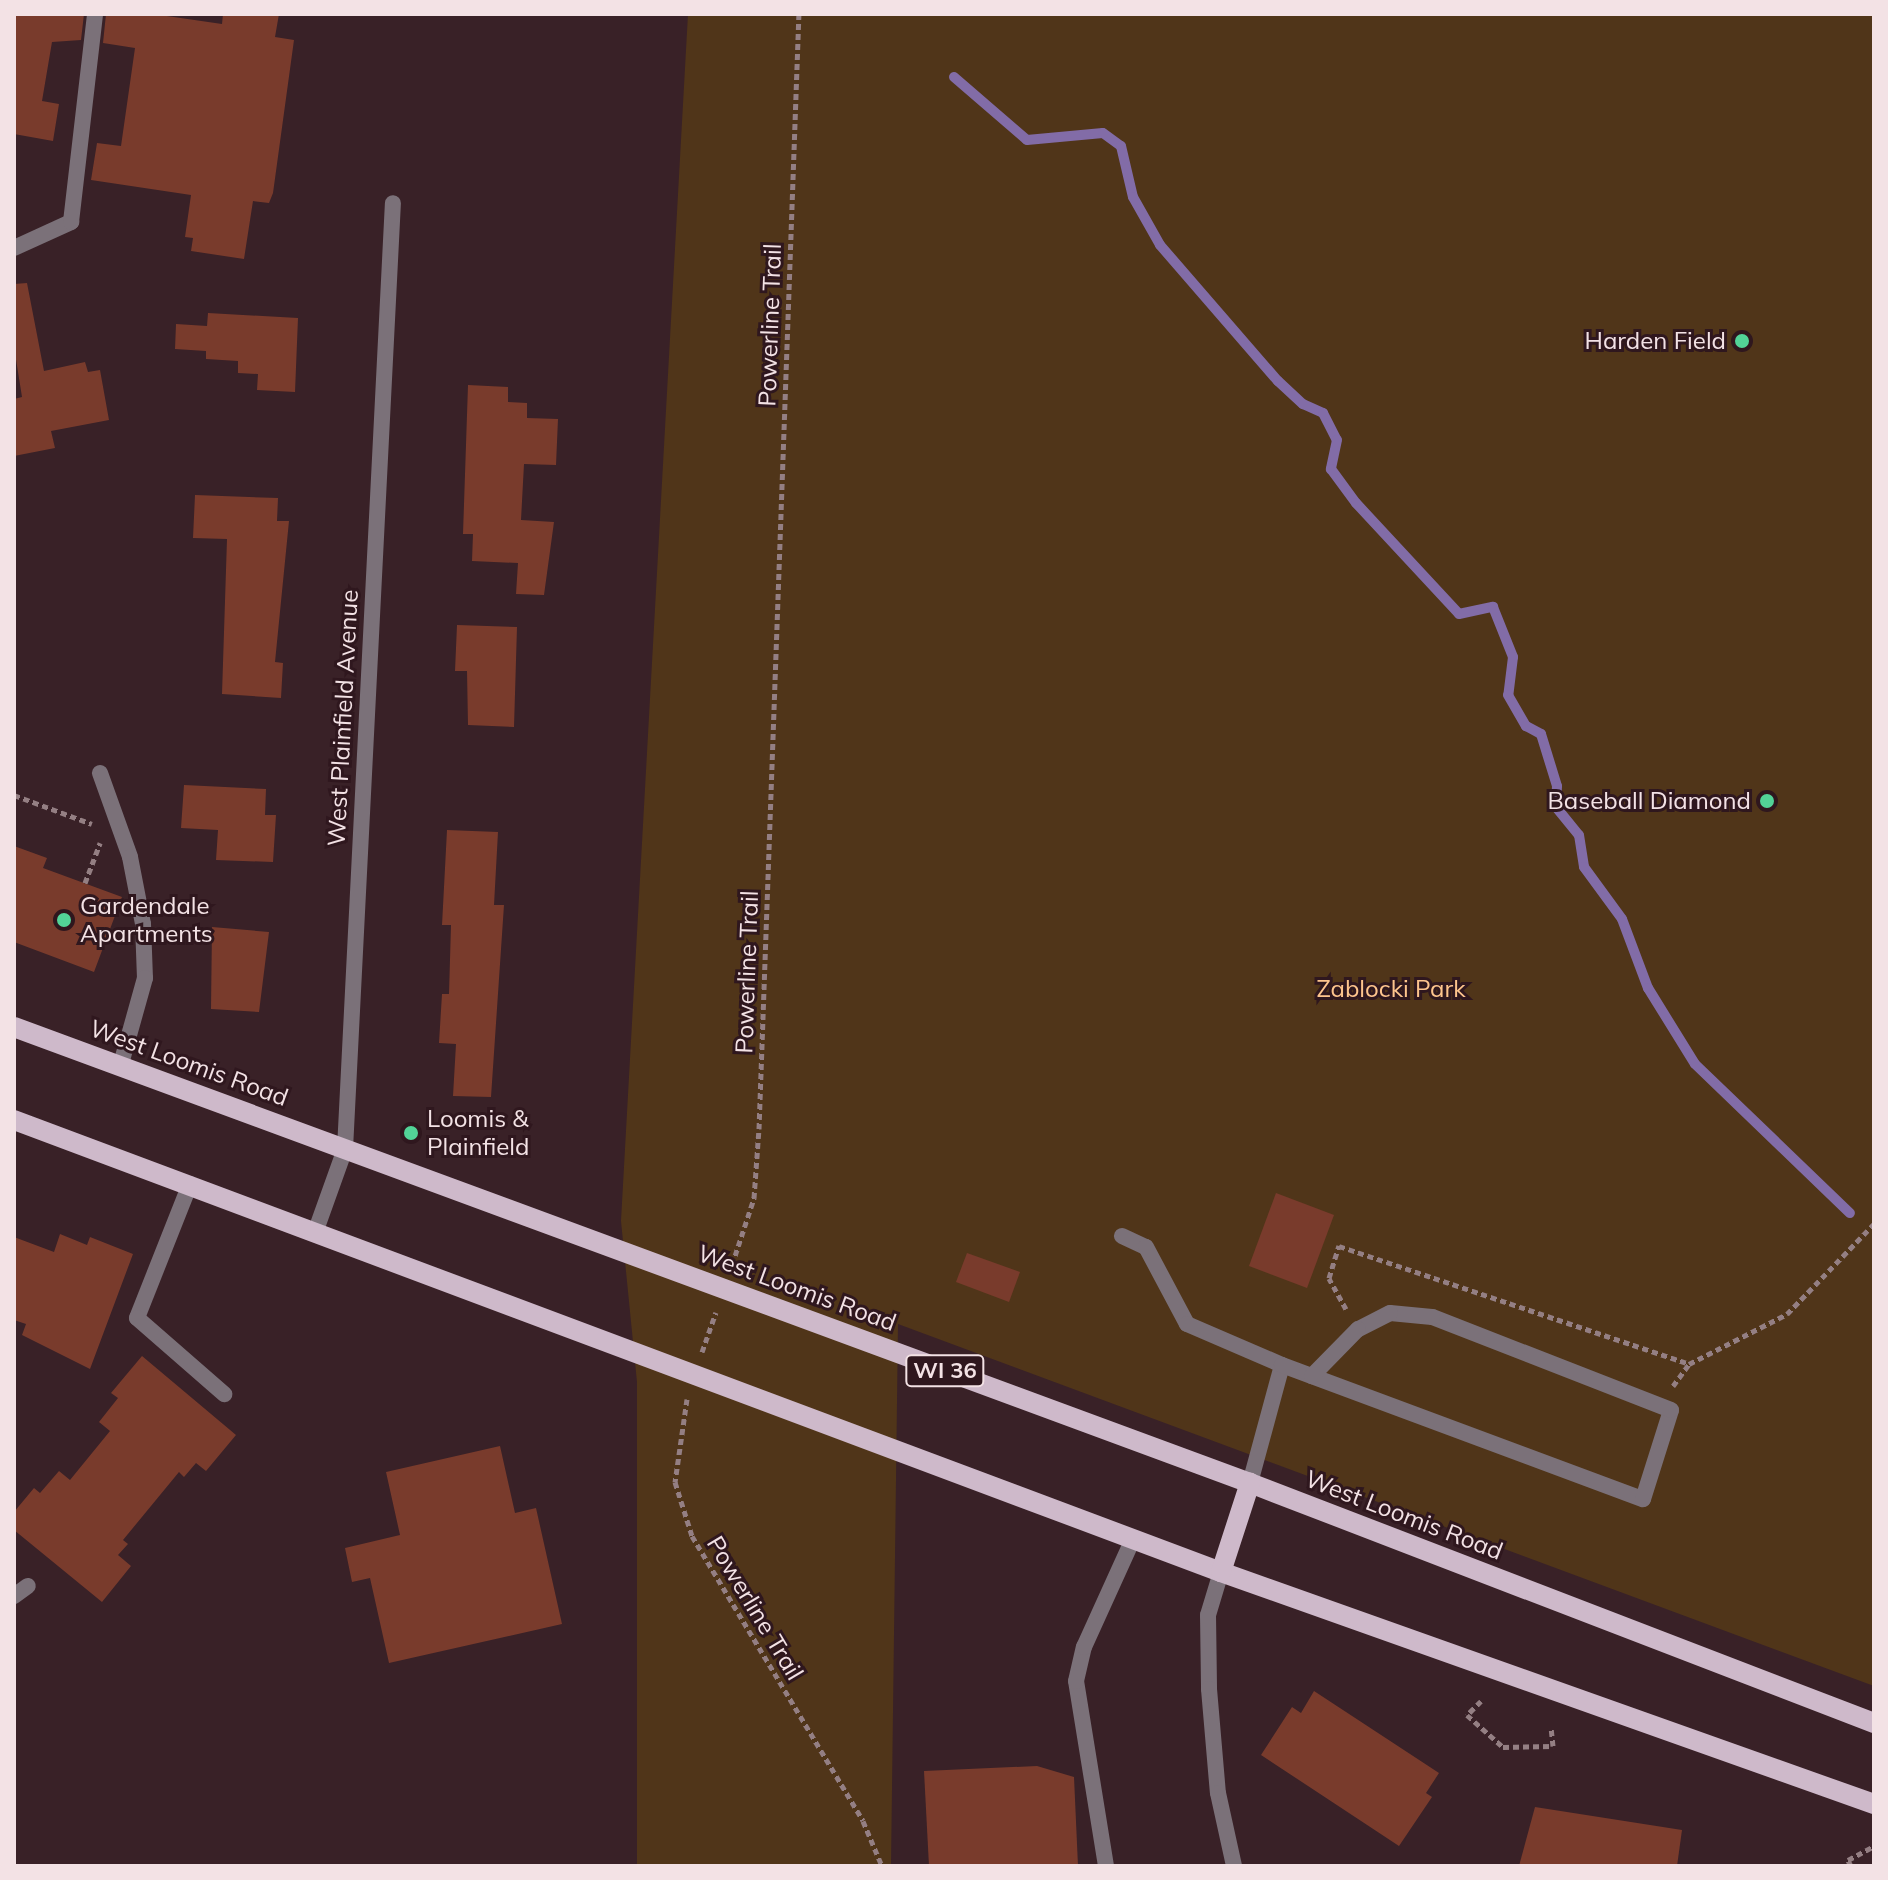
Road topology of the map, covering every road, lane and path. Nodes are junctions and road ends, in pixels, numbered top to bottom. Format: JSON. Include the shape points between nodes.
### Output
{"nodes":[{"id":1,"x":95,"y":14,"type":"edge"},
{"id":2,"x":799,"y":14,"type":"edge"},
{"id":3,"x":393,"y":203,"type":"dead end"},
{"id":4,"x":14,"y":248,"type":"edge"},
{"id":5,"x":100,"y":773,"type":"dead end"},
{"id":6,"x":14,"y":795,"type":"edge"},
{"id":7,"x":85,"y":883,"type":"dead end"},
{"id":8,"x":14,"y":1027,"type":"edge"},
{"id":9,"x":121,"y":1064,"type":"junction"},
{"id":10,"x":14,"y":1120,"type":"edge"},
{"id":11,"x":345,"y":1149,"type":"junction"},
{"id":12,"x":190,"y":1184,"type":"junction"},
{"id":13,"x":1874,"y":1224,"type":"edge"},
{"id":14,"x":316,"y":1230,"type":"junction"},
{"id":15,"x":1122,"y":1236,"type":"dead end"},
{"id":16,"x":723,"y":1289,"type":"junction"},
{"id":17,"x":1358,"y":1329,"type":"junction"},
{"id":18,"x":1689,"y":1364,"type":"junction"},
{"id":19,"x":1282,"y":1365,"type":"junction"},
{"id":20,"x":695,"y":1373,"type":"junction"},
{"id":21,"x":1312,"y":1376,"type":"junction"},
{"id":22,"x":224,"y":1394,"type":"dead end"},
{"id":23,"x":1660,"y":1406,"type":"junction"},
{"id":24,"x":1250,"y":1483,"type":"junction"},
{"id":25,"x":1133,"y":1539,"type":"junction"},
{"id":26,"x":1221,"y":1572,"type":"junction"},
{"id":27,"x":1481,"y":1701,"type":"dead end"},
{"id":28,"x":1874,"y":1723,"type":"edge"},
{"id":29,"x":1551,"y":1727,"type":"dead end"},
{"id":30,"x":1874,"y":1804,"type":"edge"},
{"id":31,"x":1872,"y":1847,"type":"edge"},
{"id":32,"x":882,"y":1866,"type":"edge"},
{"id":33,"x":1106,"y":1866,"type":"edge"},
{"id":34,"x":1234,"y":1866,"type":"edge"},
{"id":35,"x":1851,"y":1866,"type":"edge"}],
"edges":[{"from":1,"to":4,"type":"street","via":[[71,222]]},
{"from":2,"to":16,"type":"path","name":"Powerline Trail","via":[[759,1129],[754,1198]]},
{"from":3,"to":11,"type":"street","name":"West Plainfield Avenue"},
{"from":5,"to":9,"type":"street","via":[[130,857],[143,924],[145,978]]},
{"from":6,"to":7,"type":"path","via":[[105,829]]},
{"from":8,"to":9,"type":"main road","name":"West Loomis Road","number":"WI 36"},
{"from":9,"to":11,"type":"main road","name":"West Loomis Road","number":"WI 36"},
{"from":10,"to":12,"type":"main road"},
{"from":11,"to":14,"type":"street","name":"West Plainfield Avenue"},
{"from":11,"to":16,"type":"main road","name":"West Loomis Road","number":"WI 36"},
{"from":12,"to":14,"type":"main road"},
{"from":12,"to":22,"type":"street","via":[[137,1318]]},
{"from":13,"to":18,"type":"path","via":[[1787,1314]]},
{"from":14,"to":20,"type":"main road"},
{"from":15,"to":19,"type":"street","via":[[1146,1247],[1187,1324]]},
{"from":16,"to":20,"type":"path","name":"Powerline Trail"},
{"from":16,"to":24,"type":"main road","name":"West Loomis Road","number":"WI 36"},
{"from":17,"to":18,"type":"path","via":[[1329,1278],[1339,1246]]},
{"from":17,"to":21,"type":"street"},
{"from":17,"to":23,"type":"street","via":[[1390,1313],[1432,1317]]},
{"from":18,"to":23,"type":"path"},
{"from":19,"to":21,"type":"street"},
{"from":19,"to":24,"type":"street"},
{"from":20,"to":25,"type":"main road"},
{"from":20,"to":32,"type":"path","name":"Powerline Trail","via":[[680,1425],[675,1482],[680,1506],[714,1577],[863,1821]]},
{"from":21,"to":23,"type":"street","via":[[1643,1499],[1671,1410]]},
{"from":24,"to":26,"type":"main road"},
{"from":24,"to":28,"type":"main road","name":"West Loomis Road","number":"WI 36"},
{"from":25,"to":26,"type":"main road"},
{"from":25,"to":33,"type":"street","via":[[1084,1647],[1076,1681]]},
{"from":26,"to":30,"type":"main road"},
{"from":26,"to":34,"type":"street","via":[[1208,1615],[1207,1665],[1218,1793]]},
{"from":27,"to":29,"type":"path","via":[[1467,1715],[1503,1747],[1553,1746]]},
{"from":31,"to":35,"type":"path","via":[[1848,1860]]}]}
